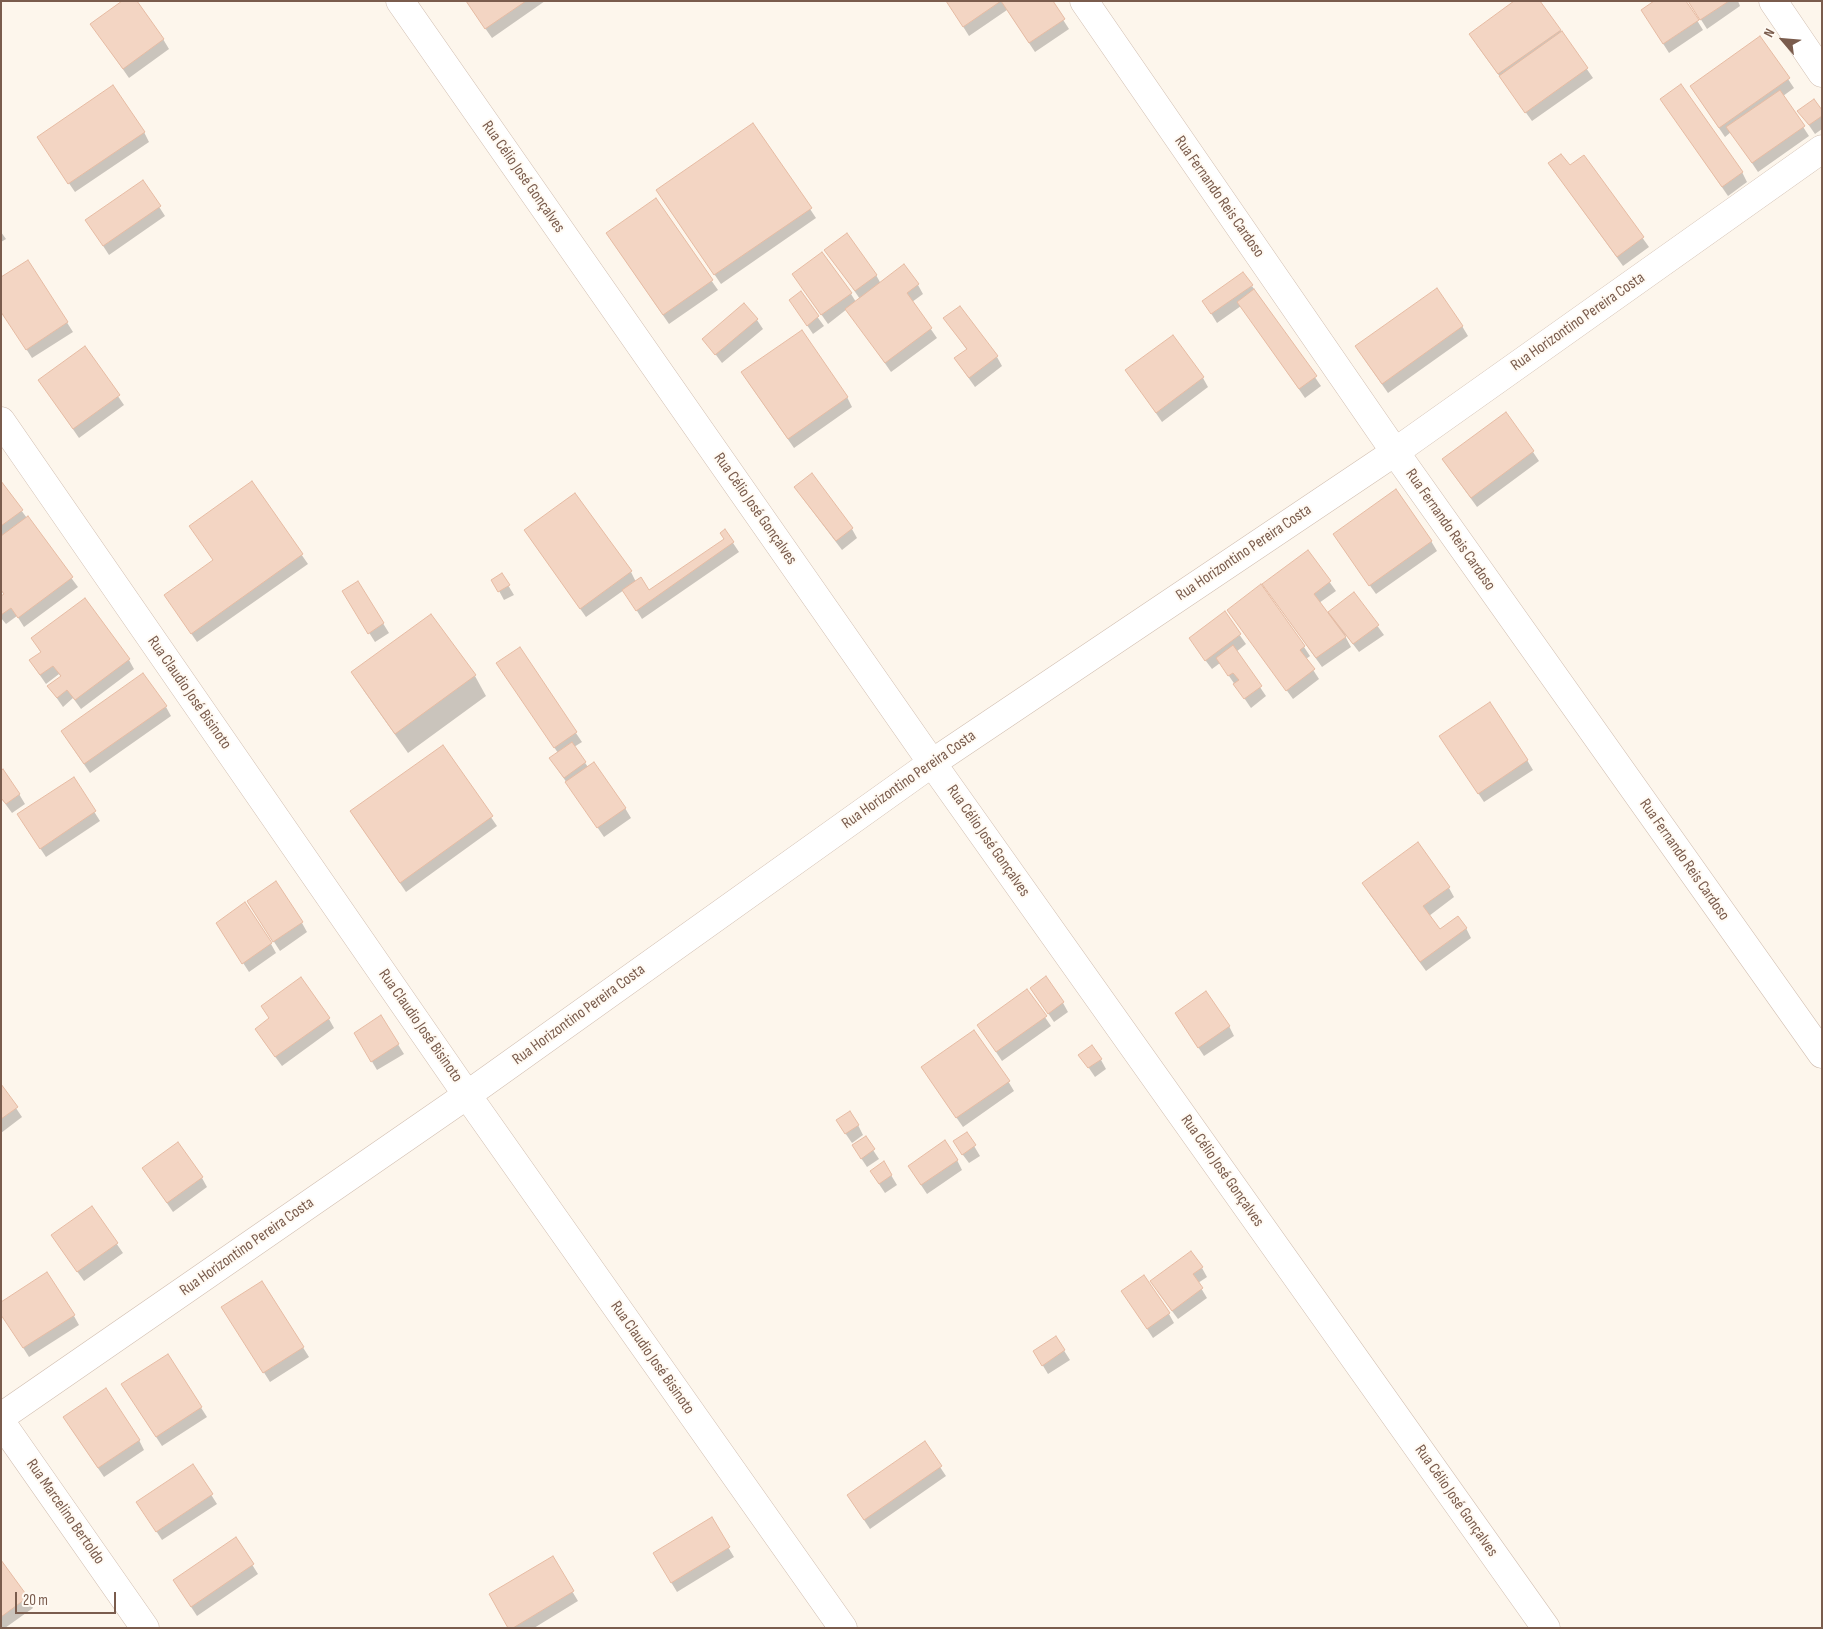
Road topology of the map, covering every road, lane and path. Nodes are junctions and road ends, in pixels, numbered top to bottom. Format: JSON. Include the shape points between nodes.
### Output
{"nodes":[{"id":1,"x":400,"y":1,"type":"edge"},
{"id":2,"x":1084,"y":1,"type":"edge"},
{"id":3,"x":1773,"y":1,"type":"edge"},
{"id":4,"x":1822,"y":73,"type":"edge"},
{"id":5,"x":1822,"y":149,"type":"edge"},
{"id":6,"x":1,"y":422,"type":"edge"},
{"id":7,"x":1395,"y":452,"type":"junction"},
{"id":8,"x":932,"y":762,"type":"junction"},
{"id":9,"x":1822,"y":1054,"type":"edge"},
{"id":10,"x":467,"y":1095,"type":"junction"},
{"id":11,"x":1,"y":1417,"type":"edge"},
{"id":12,"x":1,"y":1422,"type":"edge"},
{"id":13,"x":145,"y":1628,"type":"edge"},
{"id":14,"x":843,"y":1628,"type":"edge"},
{"id":15,"x":1546,"y":1628,"type":"edge"}],
"edges":[{"from":1,"to":8,"type":"street","name":"Rua Célio José Gonçalves"},
{"from":2,"to":7,"type":"street","name":"Rua Fernando Reis Cardoso"},
{"from":3,"to":4,"type":"street"},
{"from":5,"to":7,"type":"street","name":"Rua Horizontino Pereira Costa"},
{"from":6,"to":10,"type":"street","name":"Rua Claudio José Bisinoto"},
{"from":7,"to":8,"type":"street","name":"Rua Horizontino Pereira Costa"},
{"from":7,"to":9,"type":"street","name":"Rua Fernando Reis Cardoso"},
{"from":8,"to":10,"type":"street","name":"Rua Horizontino Pereira Costa"},
{"from":8,"to":15,"type":"street","name":"Rua Célio José Gonçalves"},
{"from":10,"to":11,"type":"street","name":"Rua Horizontino Pereira Costa"},
{"from":10,"to":14,"type":"street","name":"Rua Claudio José Bisinoto"},
{"from":12,"to":13,"type":"street","name":"Rua Marcelino Bertoldo"}]}
